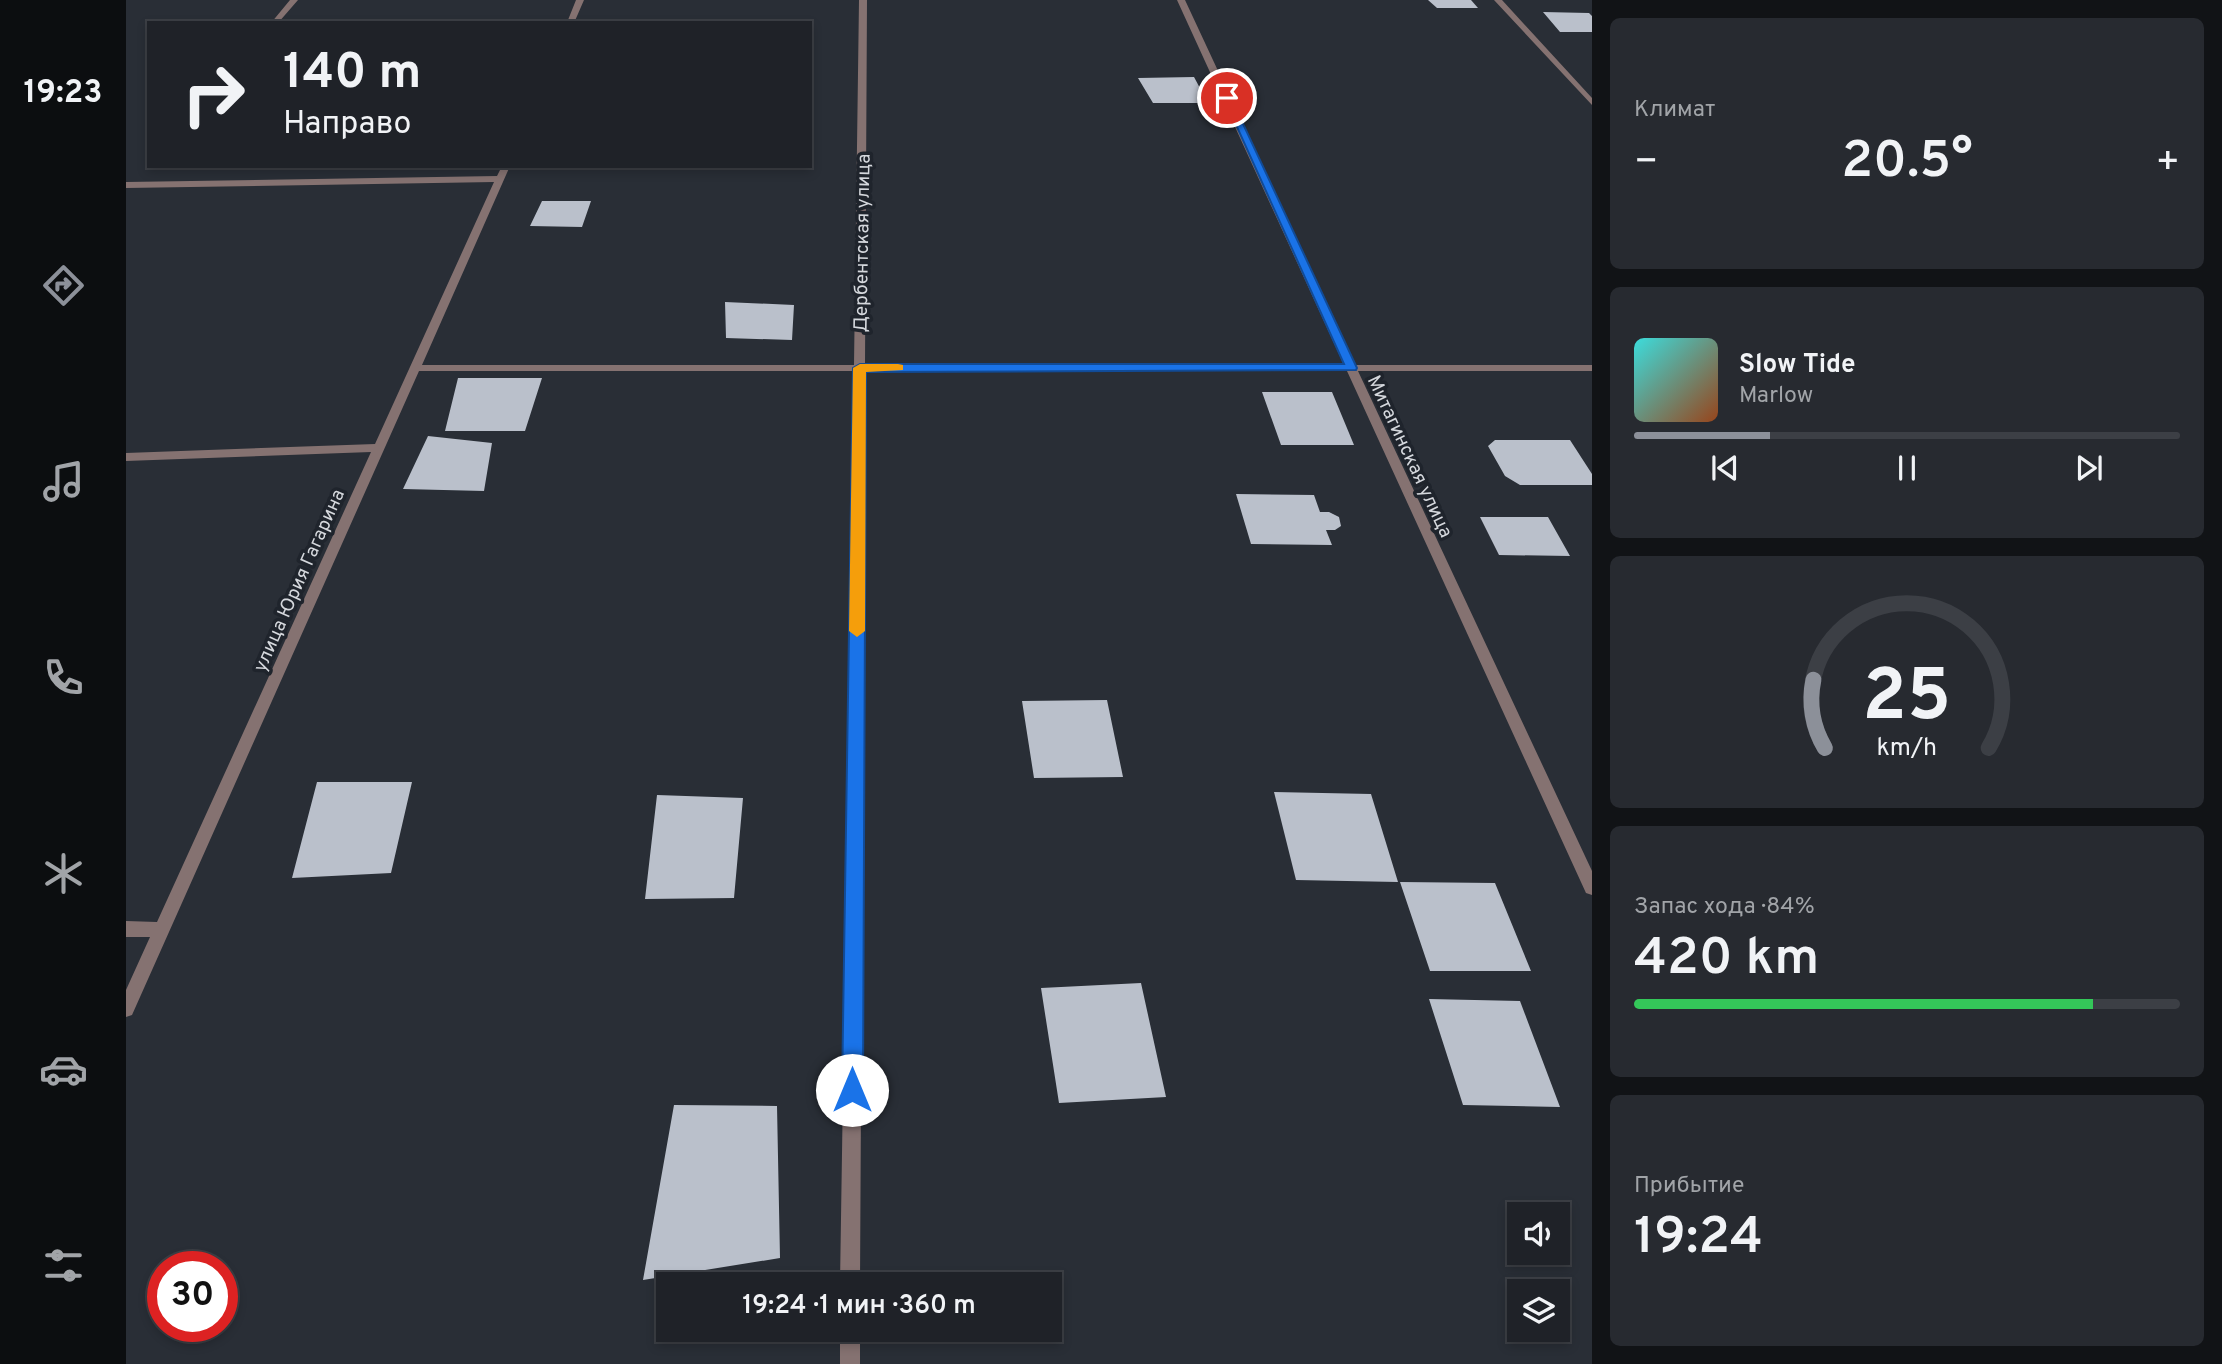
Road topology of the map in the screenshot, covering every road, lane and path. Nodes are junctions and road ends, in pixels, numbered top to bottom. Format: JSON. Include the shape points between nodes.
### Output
{"nodes":[{"id":1,"x":294,"y":0,"type":"edge"},
{"id":2,"x":580,"y":0,"type":"edge"},
{"id":3,"x":863,"y":0,"type":"edge"},
{"id":4,"x":1181,"y":0,"type":"edge"},
{"id":5,"x":1498,"y":0,"type":"edge"},
{"id":6,"x":276,"y":21,"type":"edge"},
{"id":7,"x":570,"y":21,"type":"edge"},
{"id":8,"x":1592,"y":103,"type":"edge"},
{"id":9,"x":503,"y":173,"type":"edge"},
{"id":10,"x":126,"y":185,"type":"edge"},
{"id":11,"x":415,"y":368,"type":"junction"},
{"id":12,"x":860,"y":368,"type":"junction"},
{"id":13,"x":1351,"y":368,"type":"junction"},
{"id":14,"x":1592,"y":368,"type":"edge"},
{"id":15,"x":379,"y":448,"type":"junction"},
{"id":16,"x":126,"y":457,"type":"edge"},
{"id":17,"x":1592,"y":888,"type":"edge"},
{"id":18,"x":126,"y":929,"type":"edge"},
{"id":19,"x":162,"y":930,"type":"junction"},
{"id":20,"x":126,"y":1009,"type":"edge"},
{"id":21,"x":850,"y":1272,"type":"edge"},
{"id":22,"x":850,"y":1342,"type":"edge"},
{"id":23,"x":850,"y":1364,"type":"edge"}],
"edges":[{"from":1,"to":6,"type":"street"},
{"from":2,"to":7,"type":"street"},
{"from":3,"to":12,"type":"street","name":"Дербентская улица"},
{"from":4,"to":13,"type":"street","name":"Митагинская улица"},
{"from":5,"to":8,"type":"street"},
{"from":9,"to":10,"type":"street"},
{"from":9,"to":11,"type":"street","name":"улица Юрия Гагарина"},
{"from":11,"to":12,"type":"street"},
{"from":11,"to":15,"type":"street","name":"улица Юрия Гагарина"},
{"from":12,"to":13,"type":"street"},
{"from":12,"to":21,"type":"street","name":"Дербентская улица"},
{"from":13,"to":14,"type":"street"},
{"from":13,"to":17,"type":"street","name":"Митагинская улица"},
{"from":15,"to":16,"type":"street"},
{"from":15,"to":19,"type":"street","name":"улица Юрия Гагарина"},
{"from":18,"to":19,"type":"street"},
{"from":19,"to":20,"type":"street","name":"улица Юрия Гагарина"},
{"from":22,"to":23,"type":"street"}]}
